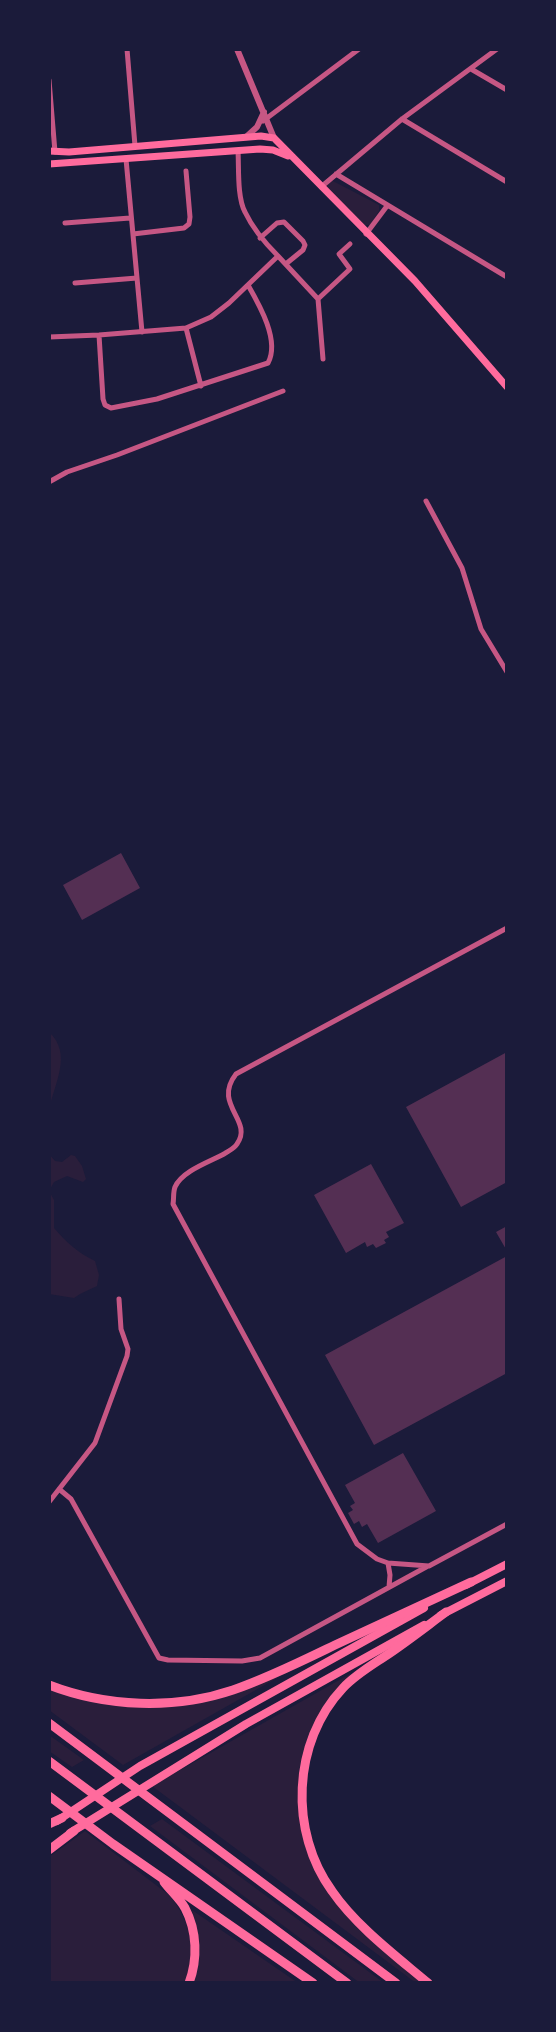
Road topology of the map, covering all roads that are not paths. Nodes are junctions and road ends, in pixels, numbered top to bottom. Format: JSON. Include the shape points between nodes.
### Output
{"nodes":[{"id":1,"x":127,"y":49,"type":"edge"},
{"id":2,"x":237,"y":49,"type":"edge"},
{"id":3,"x":359,"y":49,"type":"edge"},
{"id":4,"x":497,"y":49,"type":"edge"},
{"id":5,"x":471,"y":69,"type":"junction"},
{"id":6,"x":49,"y":80,"type":"edge"},
{"id":7,"x":507,"y":90,"type":"edge"},
{"id":8,"x":265,"y":115,"type":"junction"},
{"id":9,"x":402,"y":119,"type":"junction"},
{"id":10,"x":246,"y":137,"type":"junction"},
{"id":11,"x":274,"y":138,"type":"junction"},
{"id":12,"x":135,"y":146,"type":"junction"},
{"id":13,"x":52,"y":151,"type":"edge"},
{"id":14,"x":238,"y":151,"type":"junction"},
{"id":15,"x":290,"y":157,"type":"junction"},
{"id":16,"x":126,"y":159,"type":"junction"},
{"id":17,"x":49,"y":164,"type":"edge"},
{"id":18,"x":186,"y":171,"type":"dead end"},
{"id":19,"x":336,"y":174,"type":"junction"},
{"id":20,"x":507,"y":182,"type":"edge"},
{"id":21,"x":321,"y":187,"type":"junction"},
{"id":22,"x":387,"y":206,"type":"junction"},
{"id":23,"x":130,"y":218,"type":"junction"},
{"id":24,"x":65,"y":223,"type":"dead end"},
{"id":25,"x":133,"y":234,"type":"junction"},
{"id":26,"x":366,"y":234,"type":"junction"},
{"id":27,"x":260,"y":238,"type":"junction"},
{"id":28,"x":350,"y":244,"type":"dead end"},
{"id":29,"x":278,"y":256,"type":"junction"},
{"id":30,"x":287,"y":263,"type":"junction"},
{"id":31,"x":507,"y":277,"type":"edge"},
{"id":32,"x":137,"y":278,"type":"junction"},
{"id":33,"x":75,"y":283,"type":"dead end"},
{"id":34,"x":248,"y":285,"type":"junction"},
{"id":35,"x":318,"y":299,"type":"junction"},
{"id":36,"x":186,"y":328,"type":"junction"},
{"id":37,"x":142,"y":332,"type":"junction"},
{"id":38,"x":99,"y":335,"type":"junction"},
{"id":39,"x":49,"y":337,"type":"edge"},
{"id":40,"x":323,"y":359,"type":"dead end"},
{"id":41,"x":201,"y":386,"type":"junction"},
{"id":42,"x":507,"y":387,"type":"edge"},
{"id":43,"x":283,"y":391,"type":"dead end"},
{"id":44,"x":49,"y":482,"type":"edge"},
{"id":45,"x":426,"y":501,"type":"dead end"},
{"id":46,"x":507,"y":672,"type":"edge"},
{"id":47,"x":507,"y":928,"type":"edge"},
{"id":48,"x":119,"y":1299,"type":"dead end"},
{"id":49,"x":59,"y":1489,"type":"junction"},
{"id":50,"x":49,"y":1503,"type":"edge"},
{"id":51,"x":507,"y":1524,"type":"edge"},
{"id":52,"x":388,"y":1563,"type":"junction"},
{"id":53,"x":507,"y":1564,"type":"edge"},
{"id":54,"x":429,"y":1566,"type":"junction"},
{"id":55,"x":507,"y":1581,"type":"edge"},
{"id":56,"x":471,"y":1582,"type":"junction"},
{"id":57,"x":389,"y":1587,"type":"junction"},
{"id":58,"x":446,"y":1612,"type":"junction"},
{"id":59,"x":49,"y":1685,"type":"edge"},
{"id":60,"x":49,"y":1723,"type":"edge"},
{"id":61,"x":49,"y":1760,"type":"edge"},
{"id":62,"x":49,"y":1796,"type":"edge"},
{"id":63,"x":62,"y":1818,"type":"joint"},
{"id":64,"x":49,"y":1825,"type":"edge"},
{"id":65,"x":75,"y":1831,"type":"joint"},
{"id":66,"x":49,"y":1849,"type":"edge"},
{"id":67,"x":156,"y":1873,"type":"junction"},
{"id":68,"x":189,"y":1983,"type":"edge"},
{"id":69,"x":313,"y":1983,"type":"edge"},
{"id":70,"x":347,"y":1983,"type":"edge"},
{"id":71,"x":396,"y":1983,"type":"edge"},
{"id":72,"x":428,"y":1983,"type":"edge"}],
"edges":[{"from":1,"to":12,"type":"street"},
{"from":2,"to":8,"type":"street"},
{"from":3,"to":8,"type":"street"},
{"from":4,"to":5,"type":"street"},
{"from":5,"to":7,"type":"street"},
{"from":5,"to":9,"type":"street"},
{"from":6,"to":13,"type":"street"},
{"from":8,"to":10,"type":"street"},
{"from":8,"to":11,"type":"street"},
{"from":9,"to":19,"type":"street"},
{"from":9,"to":20,"type":"street"},
{"from":10,"to":11,"type":"main road"},
{"from":10,"to":12,"type":"main road"},
{"from":11,"to":15,"type":"main road"},
{"from":12,"to":13,"type":"main road"},
{"from":14,"to":15,"type":"main road","via":[[274,150]]},
{"from":14,"to":16,"type":"main road"},
{"from":14,"to":27,"type":"street","via":[[241,201]]},
{"from":15,"to":21,"type":"main road"},
{"from":16,"to":17,"type":"main road"},
{"from":16,"to":23,"type":"street"},
{"from":18,"to":25,"type":"street","via":[[189,224]]},
{"from":19,"to":21,"type":"street"},
{"from":19,"to":22,"type":"street"},
{"from":21,"to":26,"type":"main road"},
{"from":22,"to":26,"type":"street"},
{"from":22,"to":31,"type":"street"},
{"from":23,"to":24,"type":"street"},
{"from":23,"to":25,"type":"street"},
{"from":25,"to":32,"type":"street"},
{"from":26,"to":42,"type":"main road","via":[[415,281]]},
{"from":27,"to":29,"type":"street"},
{"from":27,"to":30,"type":"street","via":[[284,222],[305,245]]},
{"from":28,"to":35,"type":"street","via":[[339,254],[350,269]]},
{"from":29,"to":30,"type":"street"},
{"from":29,"to":34,"type":"street"},
{"from":30,"to":35,"type":"street"},
{"from":32,"to":33,"type":"street"},
{"from":32,"to":37,"type":"street"},
{"from":34,"to":36,"type":"street","via":[[211,317]]},
{"from":34,"to":41,"type":"street","via":[[262,310],[272,356],[268,363]]},
{"from":35,"to":40,"type":"street"},
{"from":36,"to":37,"type":"street"},
{"from":36,"to":41,"type":"street"},
{"from":37,"to":38,"type":"street"},
{"from":38,"to":39,"type":"street"},
{"from":38,"to":41,"type":"street","via":[[103,399],[111,408]]},
{"from":43,"to":44,"type":"street"},
{"from":45,"to":46,"type":"street","via":[[462,568],[481,629]]},
{"from":47,"to":52,"type":"street","via":[[236,1074],[228,1099],[239,1121],[237,1144],[187,1174],[175,1188],[173,1203],[357,1544]]},
{"from":48,"to":49,"type":"street","via":[[127,1356],[95,1443]]},
{"from":49,"to":50,"type":"street"},
{"from":49,"to":57,"type":"street","via":[[71,1499],[159,1658],[260,1658]]},
{"from":51,"to":54,"type":"street"},
{"from":52,"to":54,"type":"street"},
{"from":52,"to":57,"type":"street"},
{"from":53,"to":56,"type":"highway"},
{"from":54,"to":57,"type":"street"},
{"from":55,"to":58,"type":"highway"},
{"from":56,"to":59,"type":"highway","via":[[276,1673],[206,1697],[134,1703],[85,1697]]},
{"from":56,"to":63,"type":"highway","via":[[140,1766]]},
{"from":58,"to":65,"type":"highway","via":[[246,1724]]},
{"from":58,"to":72,"type":"highway","via":[[342,1689],[309,1746],[302,1796],[309,1846],[330,1889]]},
{"from":60,"to":71,"type":"highway"},
{"from":61,"to":70,"type":"highway"},
{"from":62,"to":67,"type":"highway"},
{"from":63,"to":64,"type":"highway"},
{"from":65,"to":66,"type":"highway"},
{"from":67,"to":68,"type":"highway","via":[[184,1907],[195,1936]]},
{"from":67,"to":69,"type":"highway"}]}
